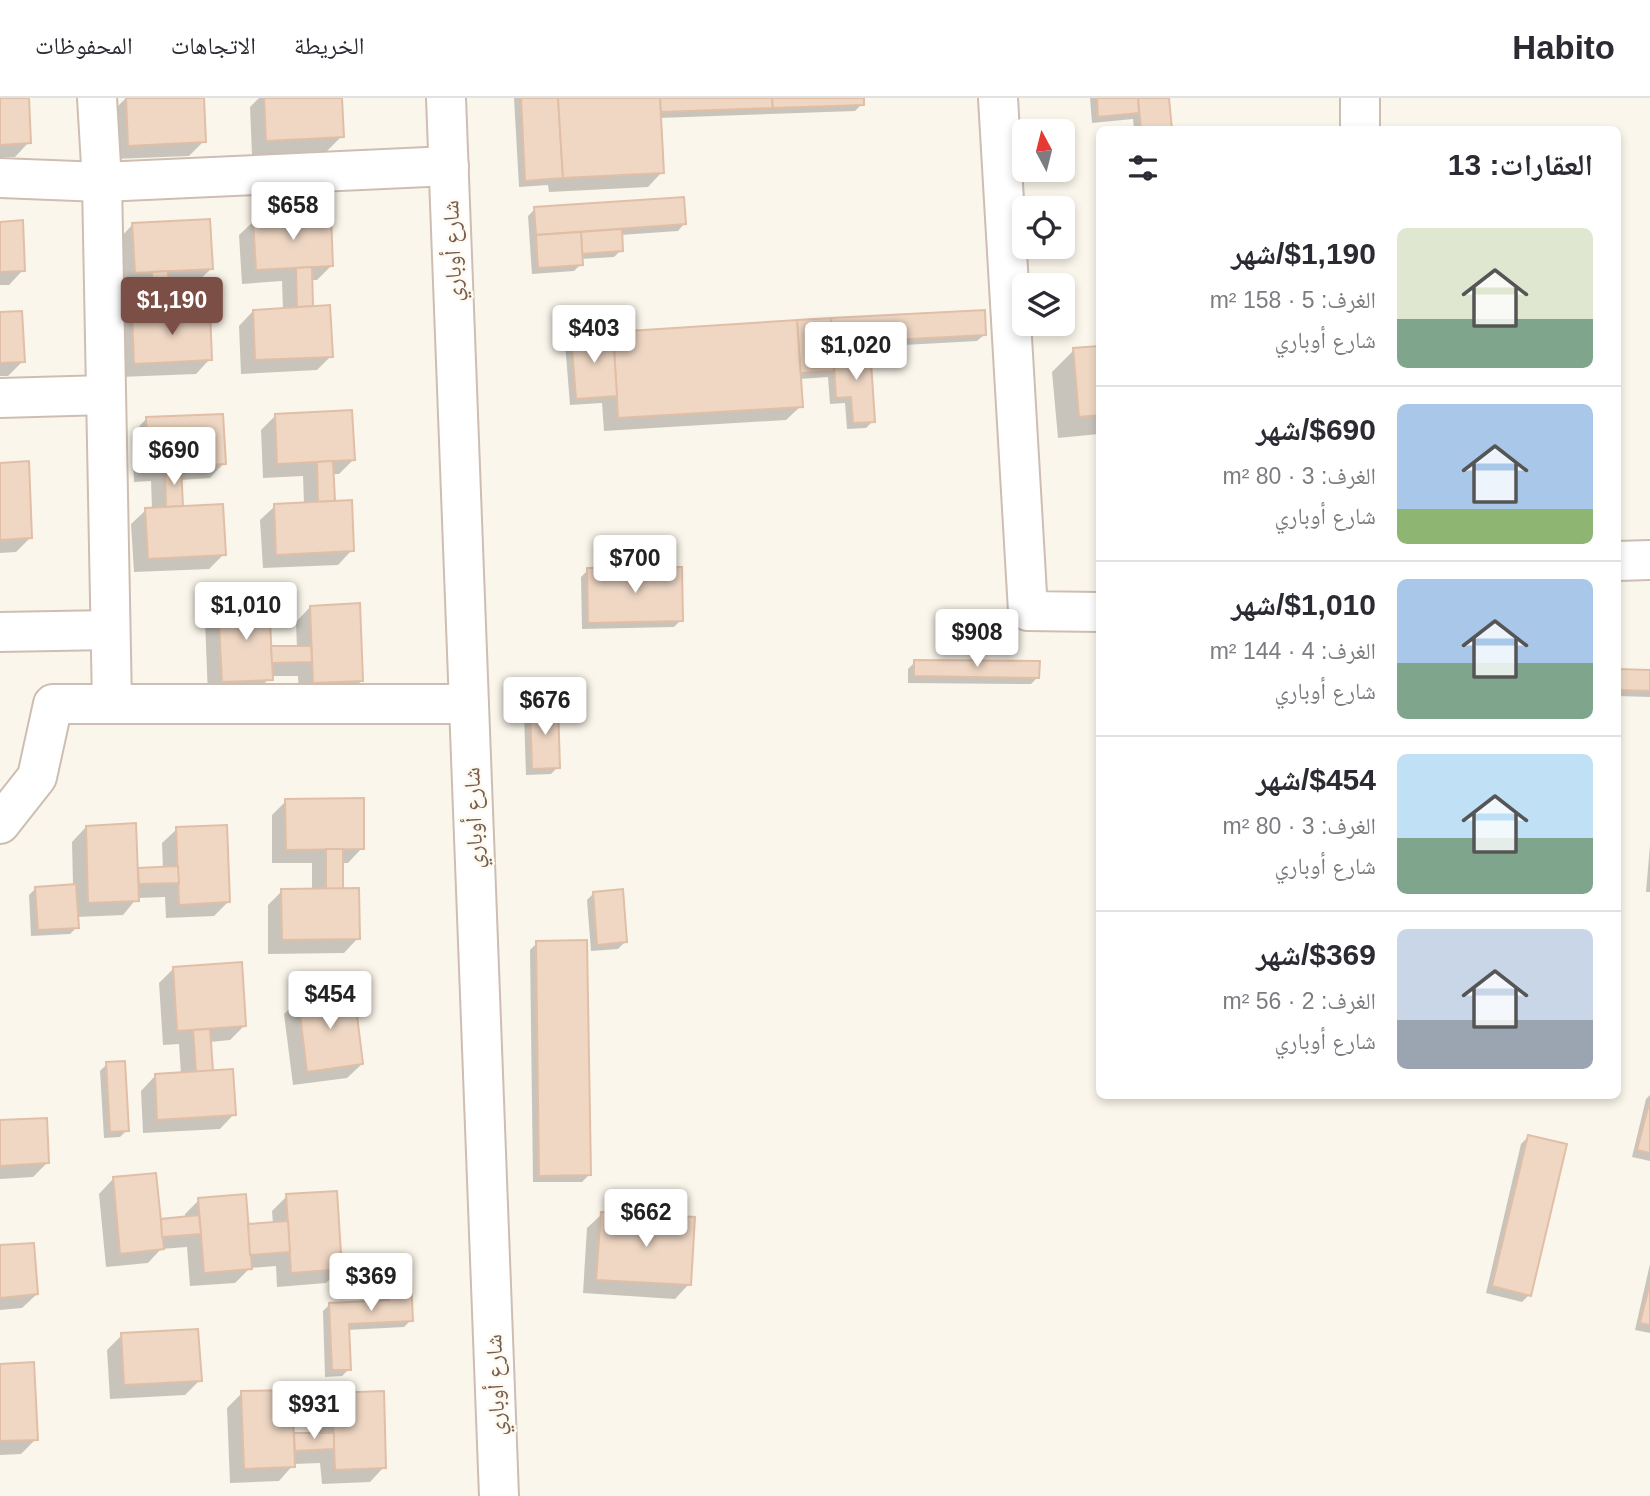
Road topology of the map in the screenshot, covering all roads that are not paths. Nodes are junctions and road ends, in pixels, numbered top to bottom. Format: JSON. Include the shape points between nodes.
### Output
{"nodes":[{"id":1,"x":97,"y":98,"type":"edge"},
{"id":2,"x":446,"y":98,"type":"edge"},
{"id":3,"x":998,"y":98,"type":"edge"},
{"id":4,"x":1360,"y":98,"type":"edge"},
{"id":5,"x":1360,"y":126,"type":"edge"},
{"id":6,"x":449,"y":166,"type":"junction"},
{"id":7,"x":0,"y":178,"type":"edge"},
{"id":8,"x":102,"y":182,"type":"junction"},
{"id":9,"x":106,"y":395,"type":"junction"},
{"id":10,"x":0,"y":398,"type":"edge"},
{"id":11,"x":1650,"y":560,"type":"edge"},
{"id":12,"x":1621,"y":561,"type":"edge"},
{"id":13,"x":1096,"y":612,"type":"edge"},
{"id":14,"x":110,"y":630,"type":"junction"},
{"id":15,"x":0,"y":632,"type":"edge"},
{"id":16,"x":112,"y":704,"type":"junction"},
{"id":17,"x":468,"y":704,"type":"junction"},
{"id":18,"x":0,"y":824,"type":"edge"},
{"id":19,"x":499,"y":1496,"type":"edge"}],
"edges":[{"from":1,"to":8,"type":"street"},
{"from":2,"to":6,"type":"street","name":"شارع أوباري"},
{"from":3,"to":13,"type":"street","via":[[1028,611]]},
{"from":4,"to":5,"type":"street"},
{"from":6,"to":8,"type":"street"},
{"from":6,"to":17,"type":"street","name":"شارع أوباري"},
{"from":7,"to":8,"type":"street"},
{"from":8,"to":9,"type":"street"},
{"from":9,"to":10,"type":"street"},
{"from":9,"to":14,"type":"street"},
{"from":11,"to":12,"type":"street"},
{"from":14,"to":15,"type":"street"},
{"from":14,"to":16,"type":"street"},
{"from":16,"to":17,"type":"street"},
{"from":16,"to":18,"type":"street","via":[[53,704],[37,777]]},
{"from":17,"to":19,"type":"street","name":"شارع أوباري"}]}
